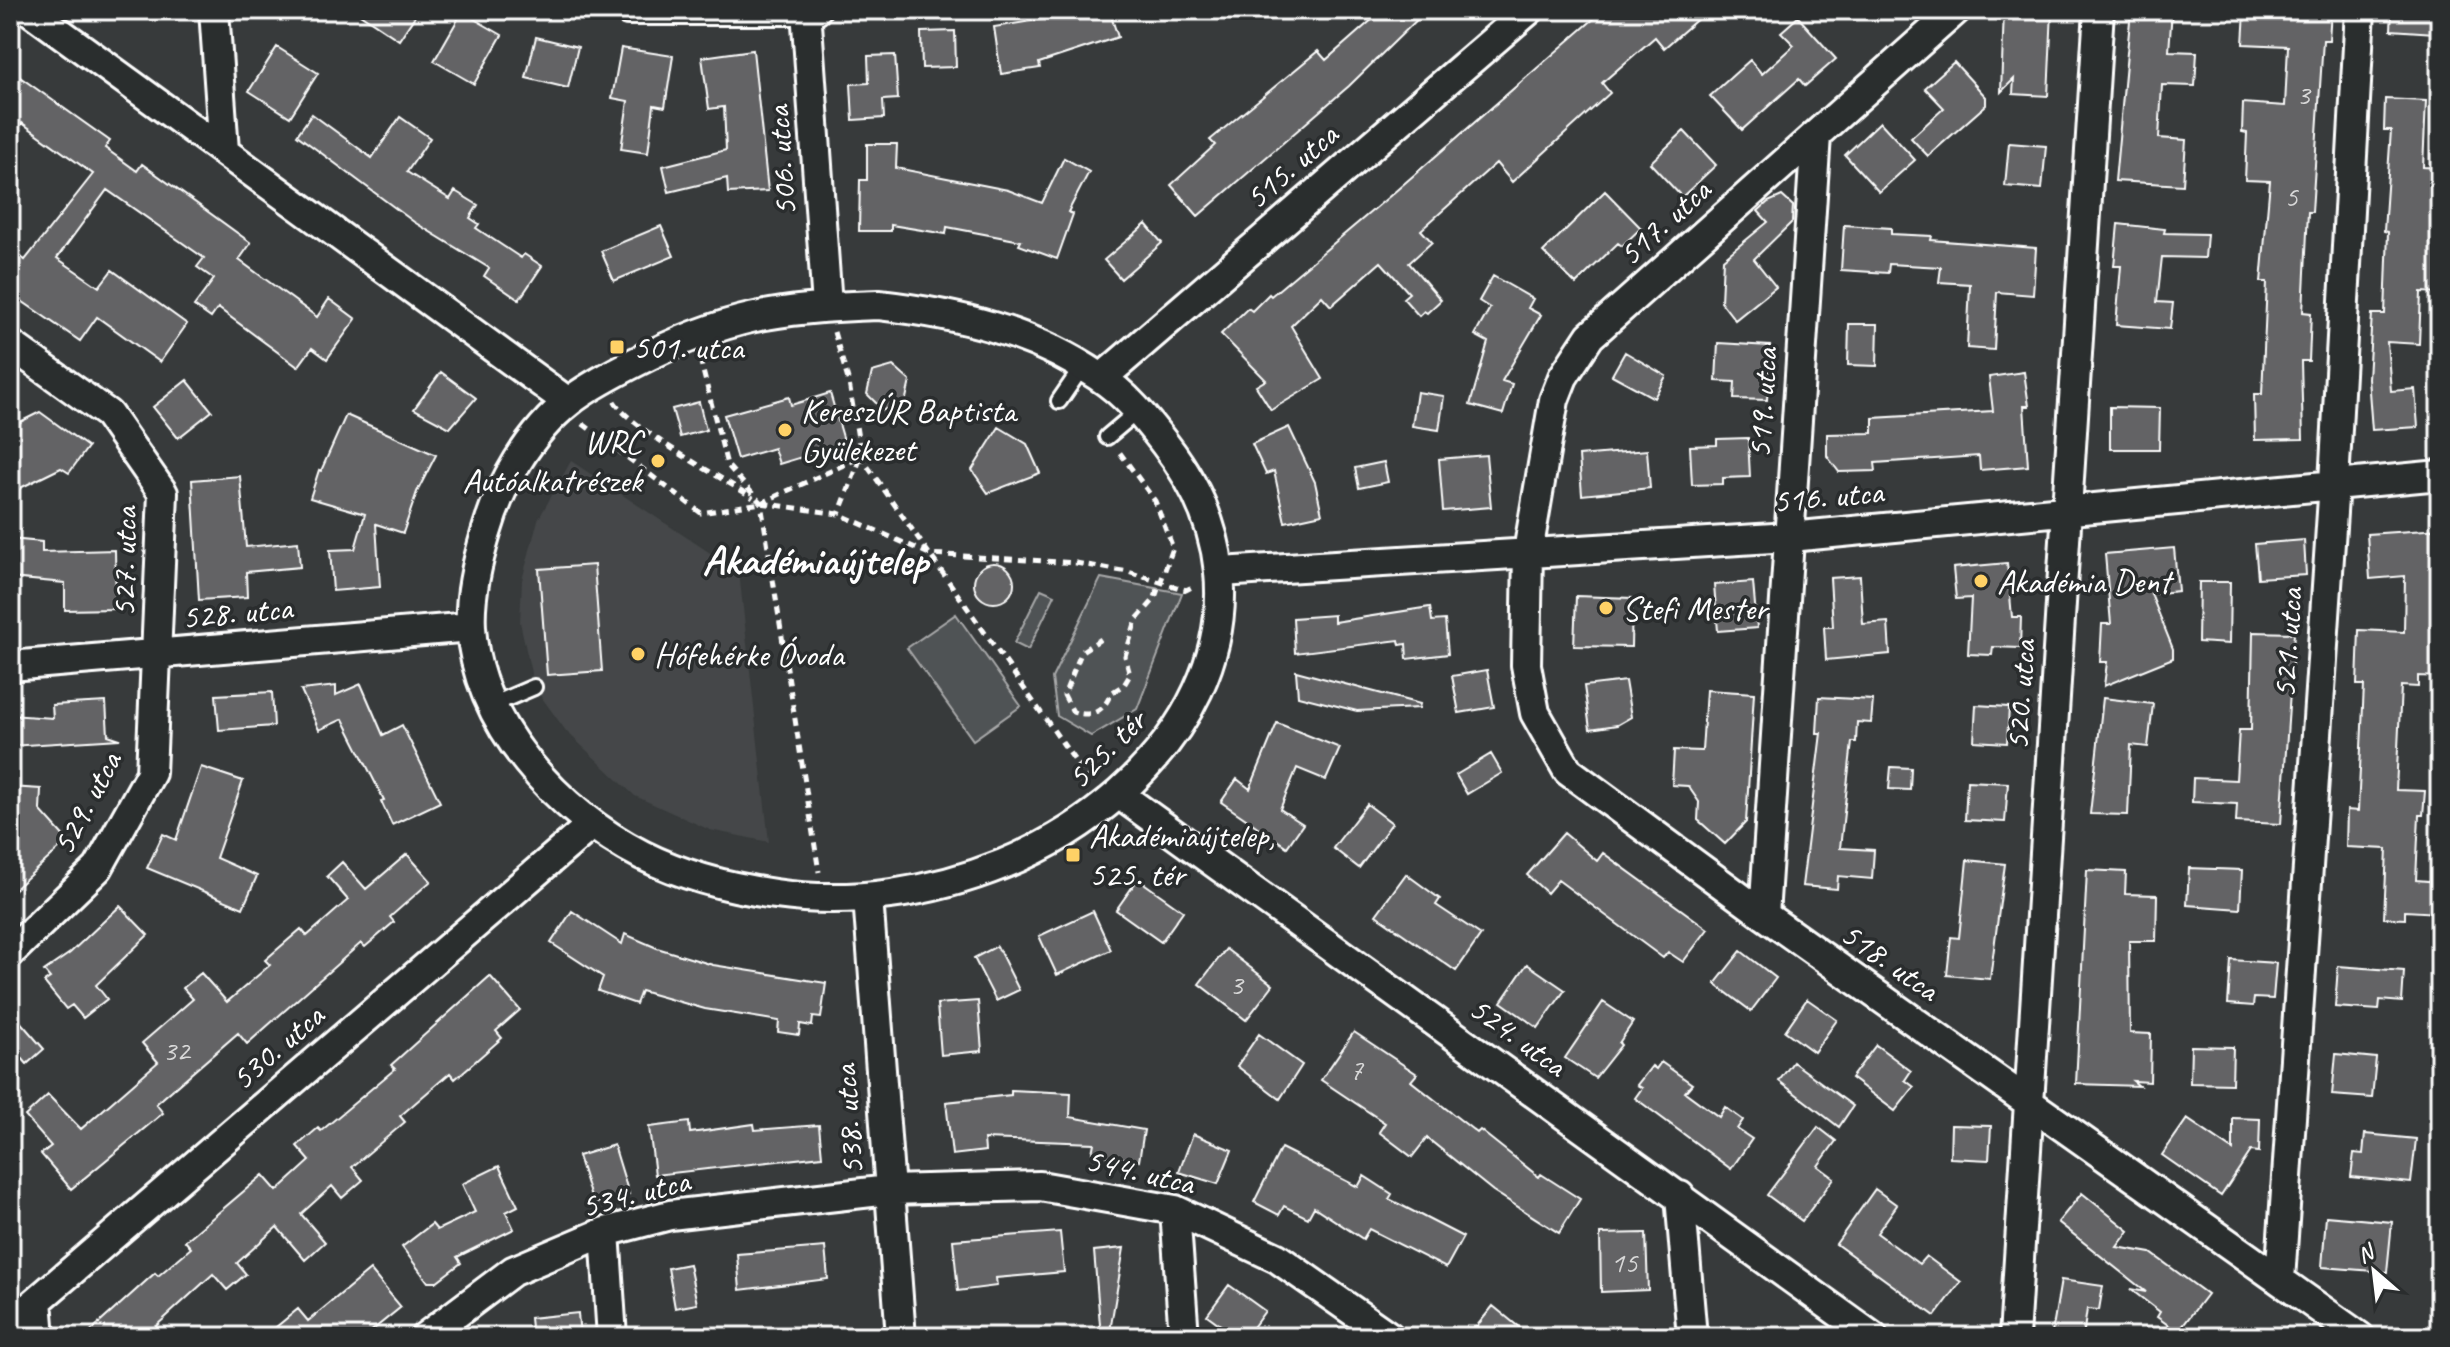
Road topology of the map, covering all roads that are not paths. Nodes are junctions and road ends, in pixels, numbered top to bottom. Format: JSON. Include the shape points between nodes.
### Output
{"nodes":[{"id":1,"x":29,"y":10,"type":"edge"},
{"id":2,"x":214,"y":10,"type":"edge"},
{"id":3,"x":628,"y":10,"type":"edge"},
{"id":4,"x":810,"y":10,"type":"edge"},
{"id":5,"x":1529,"y":10,"type":"edge"},
{"id":6,"x":1956,"y":10,"type":"edge"},
{"id":7,"x":2099,"y":10,"type":"edge"},
{"id":8,"x":2360,"y":10,"type":"edge"},
{"id":9,"x":1816,"y":135,"type":"junction"},
{"id":10,"x":224,"y":151,"type":"junction"},
{"id":11,"x":827,"y":306,"type":"junction"},
{"id":12,"x":10,"y":344,"type":"edge"},
{"id":13,"x":1092,"y":372,"type":"junction"},
{"id":14,"x":1059,"y":401,"type":"dead end"},
{"id":15,"x":568,"y":402,"type":"junction"},
{"id":16,"x":1139,"y":410,"type":"junction"},
{"id":17,"x":1107,"y":437,"type":"road end"},
{"id":18,"x":2440,"y":475,"type":"edge"},
{"id":19,"x":2334,"y":483,"type":"junction"},
{"id":20,"x":2068,"y":508,"type":"junction"},
{"id":21,"x":1790,"y":537,"type":"junction"},
{"id":22,"x":1528,"y":552,"type":"junction"},
{"id":23,"x":1221,"y":572,"type":"junction"},
{"id":24,"x":471,"y":627,"type":"junction"},
{"id":25,"x":158,"y":655,"type":"junction"},
{"id":26,"x":10,"y":666,"type":"edge"},
{"id":27,"x":534,"y":687,"type":"dead end"},
{"id":28,"x":492,"y":705,"type":"junction"},
{"id":29,"x":1114,"y":800,"type":"junction"},
{"id":30,"x":591,"y":825,"type":"junction"},
{"id":31,"x":868,"y":897,"type":"junction"},
{"id":32,"x":1764,"y":915,"type":"junction"},
{"id":33,"x":10,"y":953,"type":"edge"},
{"id":34,"x":2031,"y":1105,"type":"junction"},
{"id":35,"x":889,"y":1190,"type":"junction"},
{"id":36,"x":1680,"y":1196,"type":"junction"},
{"id":37,"x":1175,"y":1210,"type":"junction"},
{"id":38,"x":605,"y":1232,"type":"junction"},
{"id":39,"x":2280,"y":1280,"type":"junction"},
{"id":40,"x":37,"y":1301,"type":"junction"},
{"id":41,"x":10,"y":1324,"type":"edge"},
{"id":42,"x":40,"y":1337,"type":"edge"},
{"id":43,"x":425,"y":1337,"type":"edge"},
{"id":44,"x":612,"y":1337,"type":"edge"},
{"id":45,"x":901,"y":1337,"type":"edge"},
{"id":46,"x":1184,"y":1337,"type":"edge"},
{"id":47,"x":1390,"y":1337,"type":"edge"},
{"id":48,"x":1692,"y":1337,"type":"edge"},
{"id":49,"x":1873,"y":1337,"type":"edge"},
{"id":50,"x":2014,"y":1337,"type":"edge"},
{"id":51,"x":2360,"y":1337,"type":"edge"}],
"edges":[{"from":1,"to":10,"type":"street"},
{"from":2,"to":10,"type":"street"},
{"from":3,"to":4,"type":"street"},
{"from":4,"to":11,"type":"street","name":"506. utca"},
{"from":5,"to":13,"type":"street","name":"515. utca"},
{"from":6,"to":9,"type":"street","name":"517. utca"},
{"from":7,"to":20,"type":"street","name":"520. utca"},
{"from":8,"to":19,"type":"street","name":"521. utca"},
{"from":9,"to":21,"type":"street","name":"519. utca"},
{"from":9,"to":22,"type":"street","name":"517. utca","via":[[1590,336],[1576,356],[1554,400]]},
{"from":10,"to":15,"type":"street"},
{"from":11,"to":13,"type":"street","name":"525. tér","via":[[933,311],[1034,340]]},
{"from":11,"to":15,"type":"street","name":"525. tér","via":[[758,314],[694,334]]},
{"from":12,"to":25,"type":"street","name":"527. utca","via":[[108,414],[163,493]]},
{"from":13,"to":14,"type":"lane"},
{"from":13,"to":16,"type":"street","name":"525. tér"},
{"from":15,"to":24,"type":"street","name":"525. tér","via":[[518,459],[493,508],[476,568]]},
{"from":16,"to":17,"type":"lane"},
{"from":16,"to":23,"type":"street","name":"525. tér","via":[[1185,469],[1210,522]]},
{"from":18,"to":19,"type":"street","name":"516. utca"},
{"from":19,"to":20,"type":"street","name":"516. utca"},
{"from":19,"to":39,"type":"street","name":"521. utca"},
{"from":20,"to":21,"type":"street","name":"516. utca"},
{"from":20,"to":34,"type":"street","name":"520. utca"},
{"from":21,"to":22,"type":"street","name":"516. utca"},
{"from":21,"to":32,"type":"street","name":"519. utca"},
{"from":22,"to":23,"type":"street","name":"516. utca"},
{"from":22,"to":32,"type":"street","name":"518. utca","via":[[1526,665],[1535,713],[1568,771]]},
{"from":23,"to":29,"type":"street","name":"525. tér","via":[[1215,639],[1200,688],[1172,739]]},
{"from":24,"to":25,"type":"street","name":"528. utca"},
{"from":24,"to":28,"type":"street","name":"525. tér"},
{"from":25,"to":26,"type":"street","name":"528. utca"},
{"from":25,"to":33,"type":"street","name":"529. utca","via":[[151,773],[98,868]]},
{"from":27,"to":28,"type":"lane"},
{"from":28,"to":30,"type":"street","name":"525. tér","via":[[523,758]]},
{"from":29,"to":31,"type":"street","name":"525. tér","via":[[1028,854],[978,874]]},
{"from":29,"to":36,"type":"street","name":"524. utca"},
{"from":30,"to":31,"type":"street","name":"525. tér","via":[[645,857],[710,880],[773,894]]},
{"from":30,"to":40,"type":"street","name":"530. utca"},
{"from":31,"to":35,"type":"street","name":"538. utca"},
{"from":32,"to":34,"type":"street","name":"518. utca"},
{"from":34,"to":39,"type":"street","name":"518. utca"},
{"from":34,"to":50,"type":"street","name":"520. utca"},
{"from":35,"to":37,"type":"street","name":"544. utca","via":[[1040,1186]]},
{"from":35,"to":38,"type":"street","name":"534. utca","via":[[670,1215]]},
{"from":35,"to":45,"type":"street","name":"538. utca"},
{"from":36,"to":48,"type":"street"},
{"from":36,"to":49,"type":"street","name":"524. utca"},
{"from":37,"to":46,"type":"street"},
{"from":37,"to":47,"type":"street","name":"544. utca","via":[[1277,1258]]},
{"from":38,"to":43,"type":"street","name":"534. utca","via":[[513,1271]]},
{"from":38,"to":44,"type":"street"},
{"from":39,"to":51,"type":"street","name":"518. utca"},
{"from":40,"to":41,"type":"street","name":"530. utca"},
{"from":40,"to":42,"type":"street"}]}
